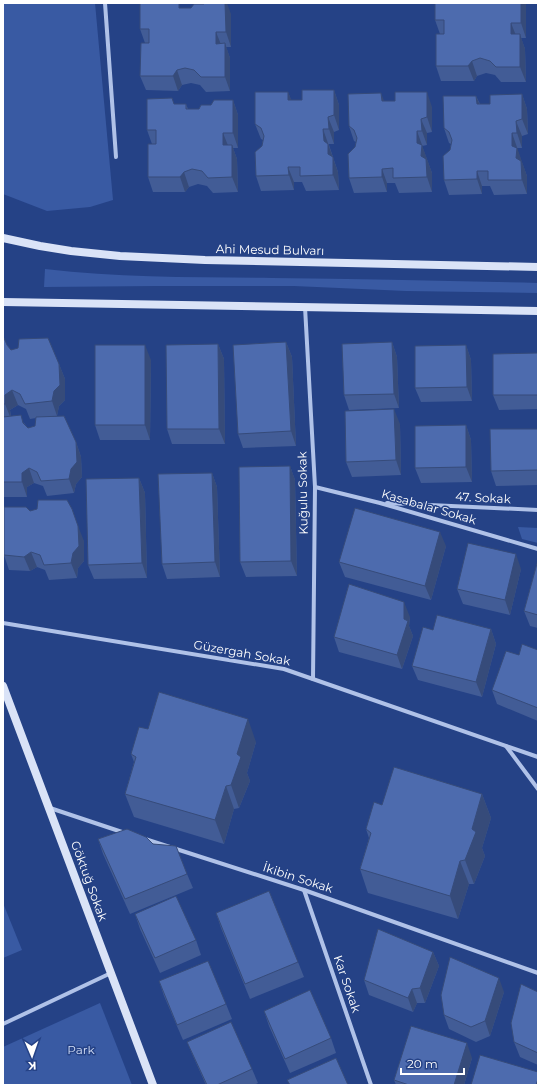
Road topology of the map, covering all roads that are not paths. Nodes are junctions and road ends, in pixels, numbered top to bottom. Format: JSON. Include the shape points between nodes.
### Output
{"nodes":[{"id":1,"x":105,"y":3,"type":"edge"},
{"id":2,"x":116,"y":157,"type":"dead end"},
{"id":3,"x":3,"y":238,"type":"edge"},
{"id":4,"x":538,"y":267,"type":"edge"},
{"id":5,"x":3,"y":302,"type":"edge"},
{"id":6,"x":305,"y":307,"type":"junction"},
{"id":7,"x":538,"y":311,"type":"edge"},
{"id":8,"x":315,"y":487,"type":"junction"},
{"id":9,"x":380,"y":503,"type":"junction"},
{"id":10,"x":538,"y":510,"type":"edge"},
{"id":11,"x":538,"y":549,"type":"edge"},
{"id":12,"x":3,"y":623,"type":"edge"},
{"id":13,"x":313,"y":679,"type":"junction"},
{"id":14,"x":3,"y":686,"type":"edge"},
{"id":15,"x":506,"y":746,"type":"junction"},
{"id":16,"x":538,"y":757,"type":"edge"},
{"id":17,"x":538,"y":789,"type":"edge"},
{"id":18,"x":49,"y":808,"type":"junction"},
{"id":19,"x":131,"y":835,"type":"edge"},
{"id":20,"x":139,"y":837,"type":"edge"},
{"id":21,"x":304,"y":890,"type":"junction"},
{"id":22,"x":110,"y":973,"type":"junction"},
{"id":23,"x":538,"y":973,"type":"edge"},
{"id":24,"x":3,"y":1024,"type":"edge"},
{"id":25,"x":152,"y":1085,"type":"edge"},
{"id":26,"x":371,"y":1085,"type":"edge"}],
"edges":[{"from":1,"to":2,"type":"street"},
{"from":3,"to":4,"type":"main road","name":"Ahi Mesud Bulvarı","via":[[40,246],[120,256]]},
{"from":5,"to":6,"type":"main road"},
{"from":6,"to":7,"type":"main road"},
{"from":6,"to":8,"type":"street","name":"Kuğulu Sokak"},
{"from":8,"to":9,"type":"street","name":"Kasabalar Sokak"},
{"from":8,"to":13,"type":"street","name":"Kuğulu Sokak"},
{"from":9,"to":10,"type":"street","name":"47. Sokak"},
{"from":9,"to":11,"type":"street","name":"Kasabalar Sokak"},
{"from":12,"to":13,"type":"street","name":"Güzergah Sokak","via":[[284,669]]},
{"from":13,"to":15,"type":"street","name":"Güzergah Sokak"},
{"from":14,"to":18,"type":"main road","name":"Göktuğ Sokak"},
{"from":15,"to":16,"type":"street","name":"Güzergah Sokak"},
{"from":15,"to":17,"type":"street"},
{"from":18,"to":19,"type":"street"},
{"from":18,"to":22,"type":"main road","name":"Göktuğ Sokak"},
{"from":20,"to":21,"type":"street","name":"İkibin Sokak"},
{"from":21,"to":23,"type":"street","name":"İkibin Sokak"},
{"from":21,"to":26,"type":"street","name":"Kar Sokak"},
{"from":22,"to":24,"type":"street"},
{"from":22,"to":25,"type":"main road","name":"Göktuğ Sokak"}]}
